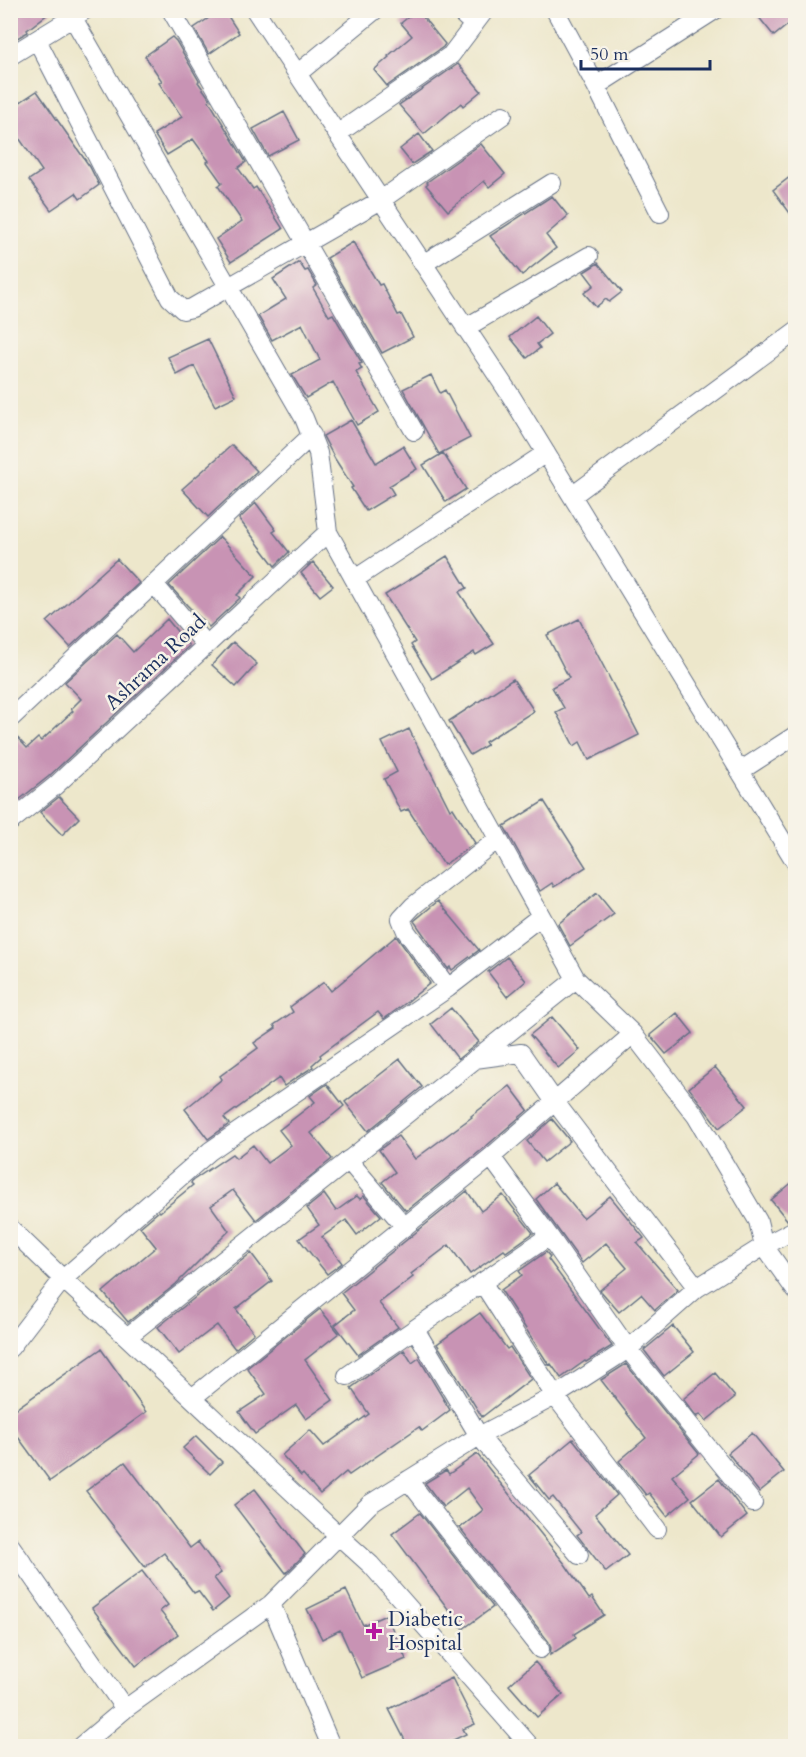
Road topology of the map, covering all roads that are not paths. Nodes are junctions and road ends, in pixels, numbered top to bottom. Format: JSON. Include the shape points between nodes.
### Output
{"nodes":[{"id":1,"x":171,"y":10,"type":"edge"},
{"id":2,"x":255,"y":10,"type":"edge"},
{"id":3,"x":375,"y":10,"type":"edge"},
{"id":4,"x":458,"y":10,"type":"edge"},
{"id":5,"x":485,"y":10,"type":"edge"},
{"id":6,"x":555,"y":10,"type":"edge"},
{"id":7,"x":715,"y":10,"type":"edge"},
{"id":8,"x":79,"y":14,"type":"edge"},
{"id":9,"x":474,"y":25,"type":"junction"},
{"id":10,"x":37,"y":40,"type":"junction"},
{"id":11,"x":10,"y":56,"type":"edge"},
{"id":12,"x":297,"y":74,"type":"junction"},
{"id":13,"x":597,"y":86,"type":"junction"},
{"id":14,"x":503,"y":115,"type":"dead end"},
{"id":15,"x":337,"y":134,"type":"junction"},
{"id":16,"x":552,"y":183,"type":"dead end"},
{"id":17,"x":381,"y":200,"type":"junction"},
{"id":18,"x":660,"y":213,"type":"dead end"},
{"id":19,"x":304,"y":242,"type":"junction"},
{"id":20,"x":589,"y":256,"type":"dead end"},
{"id":21,"x":423,"y":264,"type":"junction"},
{"id":22,"x":228,"y":287,"type":"junction"},
{"id":23,"x":465,"y":327,"type":"junction"},
{"id":24,"x":795,"y":331,"type":"edge"},
{"id":25,"x":414,"y":431,"type":"dead end"},
{"id":26,"x":312,"y":435,"type":"junction"},
{"id":27,"x":546,"y":453,"type":"junction"},
{"id":28,"x":572,"y":496,"type":"junction"},
{"id":29,"x":328,"y":532,"type":"junction"},
{"id":30,"x":355,"y":579,"type":"junction"},
{"id":31,"x":154,"y":584,"type":"junction"},
{"id":32,"x":206,"y":645,"type":"junction"},
{"id":33,"x":10,"y":719,"type":"edge"},
{"id":34,"x":795,"y":735,"type":"edge"},
{"id":35,"x":740,"y":771,"type":"junction"},
{"id":36,"x":10,"y":822,"type":"edge"},
{"id":37,"x":498,"y":838,"type":"junction"},
{"id":38,"x":795,"y":863,"type":"edge"},
{"id":39,"x":541,"y":916,"type":"junction"},
{"id":40,"x":576,"y":979,"type":"junction"},
{"id":41,"x":448,"y":988,"type":"junction"},
{"id":42,"x":633,"y":1034,"type":"junction"},
{"id":43,"x":475,"y":1059,"type":"junction"},
{"id":44,"x":555,"y":1102,"type":"junction"},
{"id":45,"x":491,"y":1157,"type":"junction"},
{"id":46,"x":348,"y":1160,"type":"junction"},
{"id":47,"x":405,"y":1227,"type":"junction"},
{"id":48,"x":10,"y":1228,"type":"edge"},
{"id":49,"x":795,"y":1230,"type":"edge"},
{"id":50,"x":549,"y":1236,"type":"junction"},
{"id":51,"x":764,"y":1246,"type":"junction"},
{"id":52,"x":63,"y":1279,"type":"junction"},
{"id":53,"x":482,"y":1282,"type":"junction"},
{"id":54,"x":697,"y":1288,"type":"junction"},
{"id":55,"x":795,"y":1291,"type":"edge"},
{"id":56,"x":415,"y":1329,"type":"junction"},
{"id":57,"x":127,"y":1337,"type":"junction"},
{"id":58,"x":10,"y":1348,"type":"edge"},
{"id":59,"x":628,"y":1349,"type":"junction"},
{"id":60,"x":347,"y":1376,"type":"dead end"},
{"id":61,"x":555,"y":1396,"type":"junction"},
{"id":62,"x":192,"y":1398,"type":"junction"},
{"id":63,"x":479,"y":1436,"type":"junction"},
{"id":64,"x":408,"y":1480,"type":"junction"},
{"id":65,"x":753,"y":1503,"type":"dead end"},
{"id":66,"x":657,"y":1529,"type":"dead end"},
{"id":67,"x":339,"y":1536,"type":"junction"},
{"id":68,"x":10,"y":1545,"type":"edge"},
{"id":69,"x":579,"y":1555,"type":"dead end"},
{"id":70,"x":271,"y":1604,"type":"junction"},
{"id":71,"x":540,"y":1649,"type":"dead end"},
{"id":72,"x":125,"y":1709,"type":"junction"},
{"id":73,"x":81,"y":1746,"type":"edge"},
{"id":74,"x":332,"y":1746,"type":"edge"},
{"id":75,"x":530,"y":1746,"type":"edge"}],
"edges":[{"from":1,"to":19,"type":"street"},
{"from":2,"to":12,"type":"street"},
{"from":3,"to":12,"type":"street"},
{"from":4,"to":9,"type":"street"},
{"from":5,"to":9,"type":"street"},
{"from":6,"to":13,"type":"street"},
{"from":7,"to":13,"type":"street"},
{"from":8,"to":10,"type":"street"},
{"from":8,"to":22,"type":"street"},
{"from":9,"to":15,"type":"street","via":[[451,55]]},
{"from":10,"to":11,"type":"street"},
{"from":10,"to":22,"type":"street","via":[[170,298],[183,310]]},
{"from":12,"to":15,"type":"street"},
{"from":13,"to":18,"type":"street"},
{"from":14,"to":17,"type":"street"},
{"from":15,"to":17,"type":"street"},
{"from":16,"to":21,"type":"street"},
{"from":17,"to":19,"type":"street"},
{"from":17,"to":21,"type":"street"},
{"from":19,"to":22,"type":"street"},
{"from":19,"to":25,"type":"street"},
{"from":20,"to":23,"type":"street"},
{"from":21,"to":23,"type":"street"},
{"from":22,"to":26,"type":"street"},
{"from":23,"to":27,"type":"street"},
{"from":24,"to":28,"type":"street"},
{"from":26,"to":29,"type":"street"},
{"from":26,"to":31,"type":"street"},
{"from":27,"to":28,"type":"street"},
{"from":27,"to":30,"type":"street"},
{"from":28,"to":35,"type":"street"},
{"from":29,"to":30,"type":"street"},
{"from":29,"to":32,"type":"street","name":"Ashrama Road"},
{"from":30,"to":37,"type":"street"},
{"from":31,"to":32,"type":"street"},
{"from":31,"to":33,"type":"street"},
{"from":32,"to":36,"type":"street","name":"Ashrama Road","via":[[55,786]]},
{"from":34,"to":35,"type":"street"},
{"from":35,"to":38,"type":"street"},
{"from":37,"to":39,"type":"street"},
{"from":37,"to":41,"type":"street","via":[[401,919]]},
{"from":39,"to":40,"type":"street"},
{"from":39,"to":41,"type":"street"},
{"from":40,"to":42,"type":"street"},
{"from":40,"to":43,"type":"street"},
{"from":41,"to":52,"type":"street","via":[[210,1151]]},
{"from":42,"to":44,"type":"street"},
{"from":42,"to":51,"type":"street","via":[[696,1116],[758,1221]]},
{"from":43,"to":44,"type":"street","via":[[521,1053]]},
{"from":43,"to":46,"type":"street"},
{"from":44,"to":45,"type":"street"},
{"from":44,"to":54,"type":"street"},
{"from":45,"to":47,"type":"street"},
{"from":45,"to":50,"type":"street"},
{"from":46,"to":47,"type":"street"},
{"from":46,"to":57,"type":"street"},
{"from":47,"to":62,"type":"street"},
{"from":48,"to":52,"type":"street"},
{"from":49,"to":51,"type":"street"},
{"from":50,"to":53,"type":"street"},
{"from":50,"to":59,"type":"street"},
{"from":51,"to":54,"type":"street"},
{"from":51,"to":55,"type":"street"},
{"from":52,"to":57,"type":"street"},
{"from":52,"to":58,"type":"street"},
{"from":53,"to":56,"type":"street"},
{"from":53,"to":61,"type":"street"},
{"from":54,"to":59,"type":"street"},
{"from":56,"to":60,"type":"street"},
{"from":56,"to":63,"type":"street"},
{"from":57,"to":62,"type":"street"},
{"from":59,"to":61,"type":"street"},
{"from":59,"to":65,"type":"street"},
{"from":61,"to":63,"type":"street"},
{"from":61,"to":66,"type":"street"},
{"from":62,"to":67,"type":"street"},
{"from":63,"to":64,"type":"street"},
{"from":63,"to":69,"type":"street"},
{"from":64,"to":67,"type":"street","via":[[370,1504]]},
{"from":64,"to":71,"type":"street"},
{"from":67,"to":70,"type":"street"},
{"from":67,"to":75,"type":"street","via":[[371,1564]]},
{"from":68,"to":72,"type":"street"},
{"from":70,"to":72,"type":"street"},
{"from":70,"to":74,"type":"street"},
{"from":72,"to":73,"type":"street"}]}
